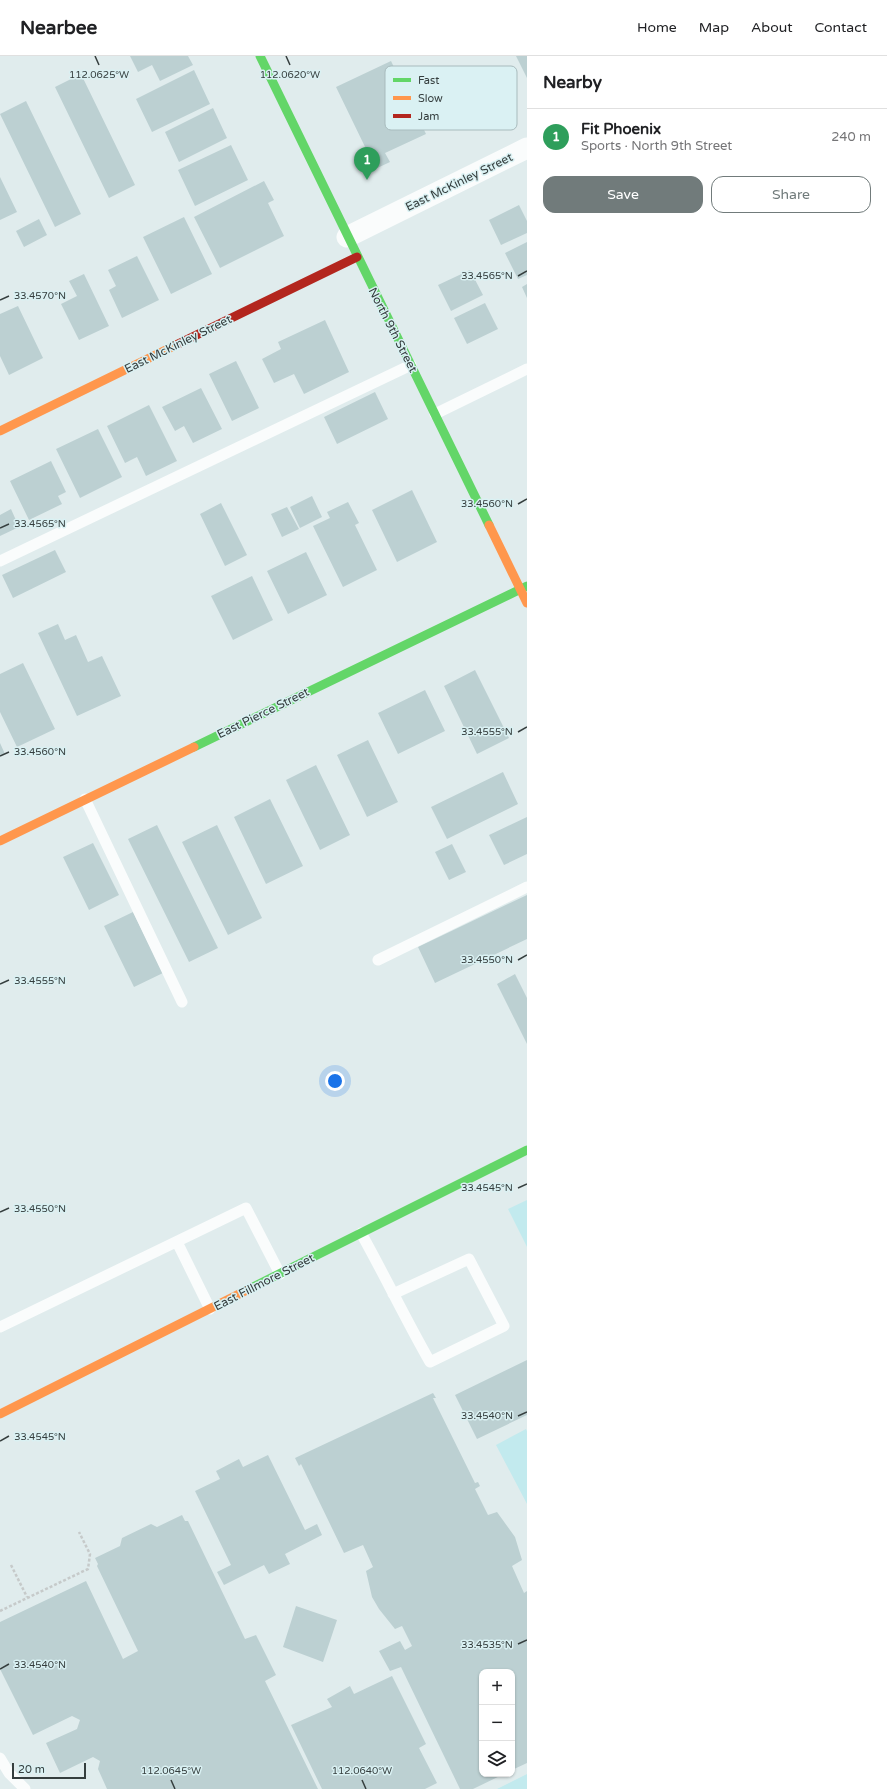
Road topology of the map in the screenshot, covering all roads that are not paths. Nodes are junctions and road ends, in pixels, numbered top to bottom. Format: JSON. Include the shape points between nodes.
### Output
{"nodes":[{"id":1,"x":264,"y":57,"type":"edge"},
{"id":2,"x":527,"y":148,"type":"edge"},
{"id":3,"x":347,"y":237,"type":"junction"},
{"id":4,"x":356,"y":257,"type":"junction"},
{"id":5,"x":411,"y":365,"type":"junction"},
{"id":6,"x":527,"y":369,"type":"edge"},
{"id":7,"x":435,"y":414,"type":"junction"},
{"id":8,"x":0,"y":431,"type":"edge"},
{"id":9,"x":0,"y":561,"type":"edge"},
{"id":10,"x":524,"y":587,"type":"edge"},
{"id":11,"x":527,"y":603,"type":"edge"},
{"id":12,"x":85,"y":800,"type":"junction"},
{"id":13,"x":0,"y":841,"type":"edge"},
{"id":14,"x":527,"y":887,"type":"edge"},
{"id":15,"x":378,"y":960,"type":"dead end"},
{"id":16,"x":182,"y":1002,"type":"dead end"},
{"id":17,"x":527,"y":1150,"type":"edge"},
{"id":18,"x":361,"y":1233,"type":"junction"},
{"id":19,"x":177,"y":1242,"type":"junction"},
{"id":20,"x":280,"y":1274,"type":"junction"},
{"id":21,"x":393,"y":1294,"type":"junction"},
{"id":22,"x":210,"y":1309,"type":"junction"},
{"id":23,"x":0,"y":1326,"type":"edge"},
{"id":24,"x":0,"y":1414,"type":"edge"},
{"id":25,"x":0,"y":1758,"type":"edge"},
{"id":26,"x":25,"y":1789,"type":"edge"}],
"edges":[{"from":1,"to":3,"type":"street","name":"North 9th Street"},
{"from":2,"to":3,"type":"street","name":"East McKinley Street"},
{"from":3,"to":4,"type":"street","name":"North 9th Street"},
{"from":4,"to":5,"type":"street","name":"North 9th Street"},
{"from":4,"to":8,"type":"street","name":"East McKinley Street"},
{"from":5,"to":7,"type":"street","name":"North 9th Street"},
{"from":5,"to":9,"type":"lane"},
{"from":6,"to":7,"type":"lane"},
{"from":7,"to":10,"type":"street","name":"North 9th Street"},
{"from":10,"to":11,"type":"street","name":"North 9th Street"},
{"from":10,"to":12,"type":"street","name":"East Pierce Street"},
{"from":12,"to":13,"type":"street","name":"East Pierce Street"},
{"from":12,"to":16,"type":"lane"},
{"from":14,"to":15,"type":"lane"},
{"from":17,"to":18,"type":"street","name":"East Fillmore Street"},
{"from":18,"to":20,"type":"street","name":"East Fillmore Street"},
{"from":18,"to":21,"type":"lane"},
{"from":19,"to":20,"type":"lane","via":[[246,1208]]},
{"from":19,"to":22,"type":"lane"},
{"from":19,"to":23,"type":"lane"},
{"from":20,"to":22,"type":"street","name":"East Fillmore Street"},
{"from":21,"to":21,"type":"lane","via":[[469,1259],[504,1326],[430,1362]]},
{"from":22,"to":24,"type":"street","name":"East Fillmore Street"},
{"from":25,"to":26,"type":"lane","via":[[9,1773]]}]}
